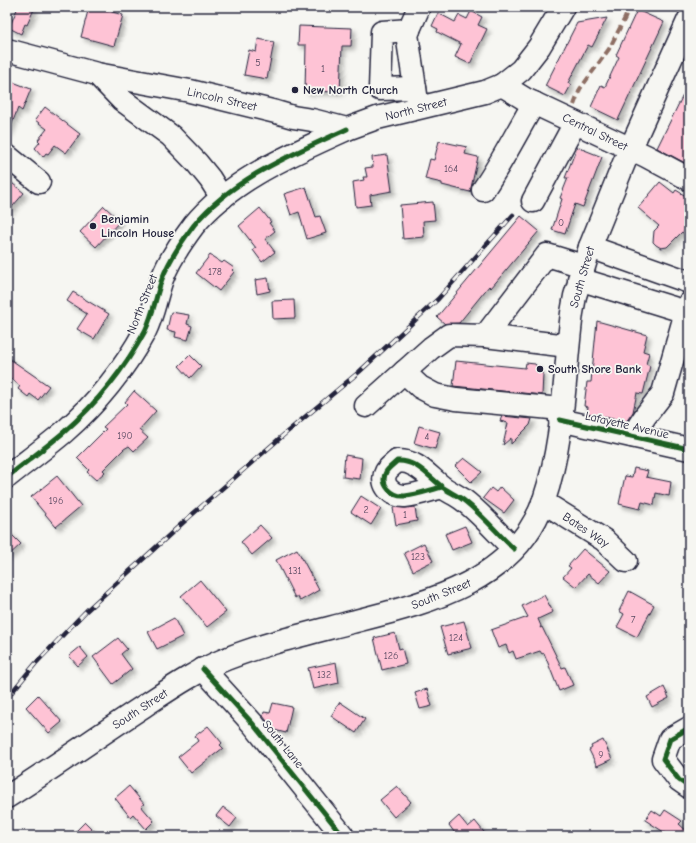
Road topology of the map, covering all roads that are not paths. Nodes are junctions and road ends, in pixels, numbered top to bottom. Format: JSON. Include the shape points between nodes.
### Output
{"nodes":[{"id":1,"x":419,"y":7,"type":"edge"},
{"id":2,"x":563,"y":7,"type":"edge"},
{"id":3,"x":689,"y":19,"type":"edge"},
{"id":4,"x":409,"y":30,"type":"junction"},
{"id":5,"x":7,"y":50,"type":"edge"},
{"id":6,"x":97,"y":74,"type":"junction"},
{"id":7,"x":502,"y":85,"type":"junction"},
{"id":8,"x":416,"y":98,"type":"junction"},
{"id":9,"x":534,"y":104,"type":"junction"},
{"id":10,"x":575,"y":123,"type":"junction"},
{"id":11,"x":346,"y":129,"type":"junction"},
{"id":12,"x":631,"y":150,"type":"junction"},
{"id":13,"x":7,"y":156,"type":"edge"},
{"id":14,"x":689,"y":178,"type":"edge"},
{"id":15,"x":39,"y":182,"type":"dead end"},
{"id":16,"x":483,"y":190,"type":"dead end"},
{"id":17,"x":222,"y":198,"type":"junction"},
{"id":18,"x":533,"y":201,"type":"dead end"},
{"id":19,"x":584,"y":264,"type":"junction"},
{"id":20,"x":689,"y":282,"type":"edge"},
{"id":21,"x":687,"y":311,"type":"edge"},
{"id":22,"x":485,"y":336,"type":"junction"},
{"id":23,"x":568,"y":346,"type":"junction"},
{"id":24,"x":404,"y":372,"type":"junction"},
{"id":25,"x":366,"y":406,"type":"dead end"},
{"id":26,"x":561,"y":415,"type":"junction"},
{"id":27,"x":632,"y":436,"type":"junction"},
{"id":28,"x":689,"y":449,"type":"edge"},
{"id":29,"x":9,"y":475,"type":"edge"},
{"id":30,"x":442,"y":487,"type":"dead end"},
{"id":31,"x":543,"y":502,"type":"junction"},
{"id":32,"x":514,"y":549,"type":"junction"},
{"id":33,"x":626,"y":561,"type":"dead end"},
{"id":34,"x":203,"y":669,"type":"junction"},
{"id":35,"x":689,"y":728,"type":"edge"},
{"id":36,"x":689,"y":787,"type":"edge"},
{"id":37,"x":7,"y":797,"type":"edge"},
{"id":38,"x":343,"y":836,"type":"edge"}],
"edges":[{"from":1,"to":4,"type":"main road"},
{"from":2,"to":7,"type":"main road","name":"North Street","via":[[539,47],[521,70]]},
{"from":3,"to":12,"type":"main road","name":"South Street"},
{"from":4,"to":8,"type":"main road","via":[[407,34]]},
{"from":4,"to":8,"type":"main road","via":[[382,32],[380,89]]},
{"from":5,"to":6,"type":"main road","name":"Lincoln Street"},
{"from":6,"to":11,"type":"main road","name":"Lincoln Street","via":[[190,91]]},
{"from":6,"to":17,"type":"main road","via":[[122,100],[171,136],[210,179]]},
{"from":7,"to":8,"type":"main road","name":"North Street","via":[[485,92]]},
{"from":7,"to":9,"type":"main road","name":"Central Street"},
{"from":8,"to":11,"type":"main road","name":"North Street","via":[[377,118]]},
{"from":9,"to":10,"type":"main road","name":"Central Street"},
{"from":9,"to":16,"type":"main road"},
{"from":10,"to":12,"type":"main road","name":"Central Street"},
{"from":10,"to":18,"type":"main road"},
{"from":11,"to":17,"type":"main road","name":"North Street","via":[[279,161]]},
{"from":12,"to":14,"type":"main road","name":"Central Street"},
{"from":12,"to":19,"type":"main road","name":"South Street"},
{"from":13,"to":15,"type":"main road"},
{"from":17,"to":29,"type":"main road","name":"North Street","via":[[195,224],[180,244],[163,278],[145,329],[112,381],[65,431]]},
{"from":19,"to":20,"type":"main road"},
{"from":19,"to":21,"type":"main road"},
{"from":19,"to":22,"type":"main road","via":[[547,255]]},
{"from":19,"to":23,"type":"main road","name":"South Street","via":[[574,296]]},
{"from":21,"to":27,"type":"main road","via":[[664,394]]},
{"from":22,"to":23,"type":"main road"},
{"from":22,"to":24,"type":"main road","via":[[449,334]]},
{"from":23,"to":26,"type":"main road","name":"South Street"},
{"from":24,"to":25,"type":"main road"},
{"from":24,"to":26,"type":"main road","name":"Lafayette Avenue","via":[[420,387],[436,394]]},
{"from":26,"to":27,"type":"main road","name":"Lafayette Avenue"},
{"from":26,"to":31,"type":"main road","name":"South Street","via":[[552,472]]},
{"from":27,"to":28,"type":"main road","name":"Lafayette Avenue"},
{"from":30,"to":32,"type":"main road","via":[[462,500]]},
{"from":31,"to":32,"type":"main road","name":"South Street","via":[[532,526]]},
{"from":31,"to":33,"type":"main road","name":"Bates Way","via":[[604,540]]},
{"from":32,"to":34,"type":"main road","name":"South Street","via":[[488,572],[442,596],[295,637]]},
{"from":34,"to":37,"type":"main road","name":"South Street"},
{"from":34,"to":38,"type":"main road","name":"South Lane","via":[[253,724]]},
{"from":35,"to":36,"type":"main road","via":[[670,738],[663,759],[679,780]]}]}
